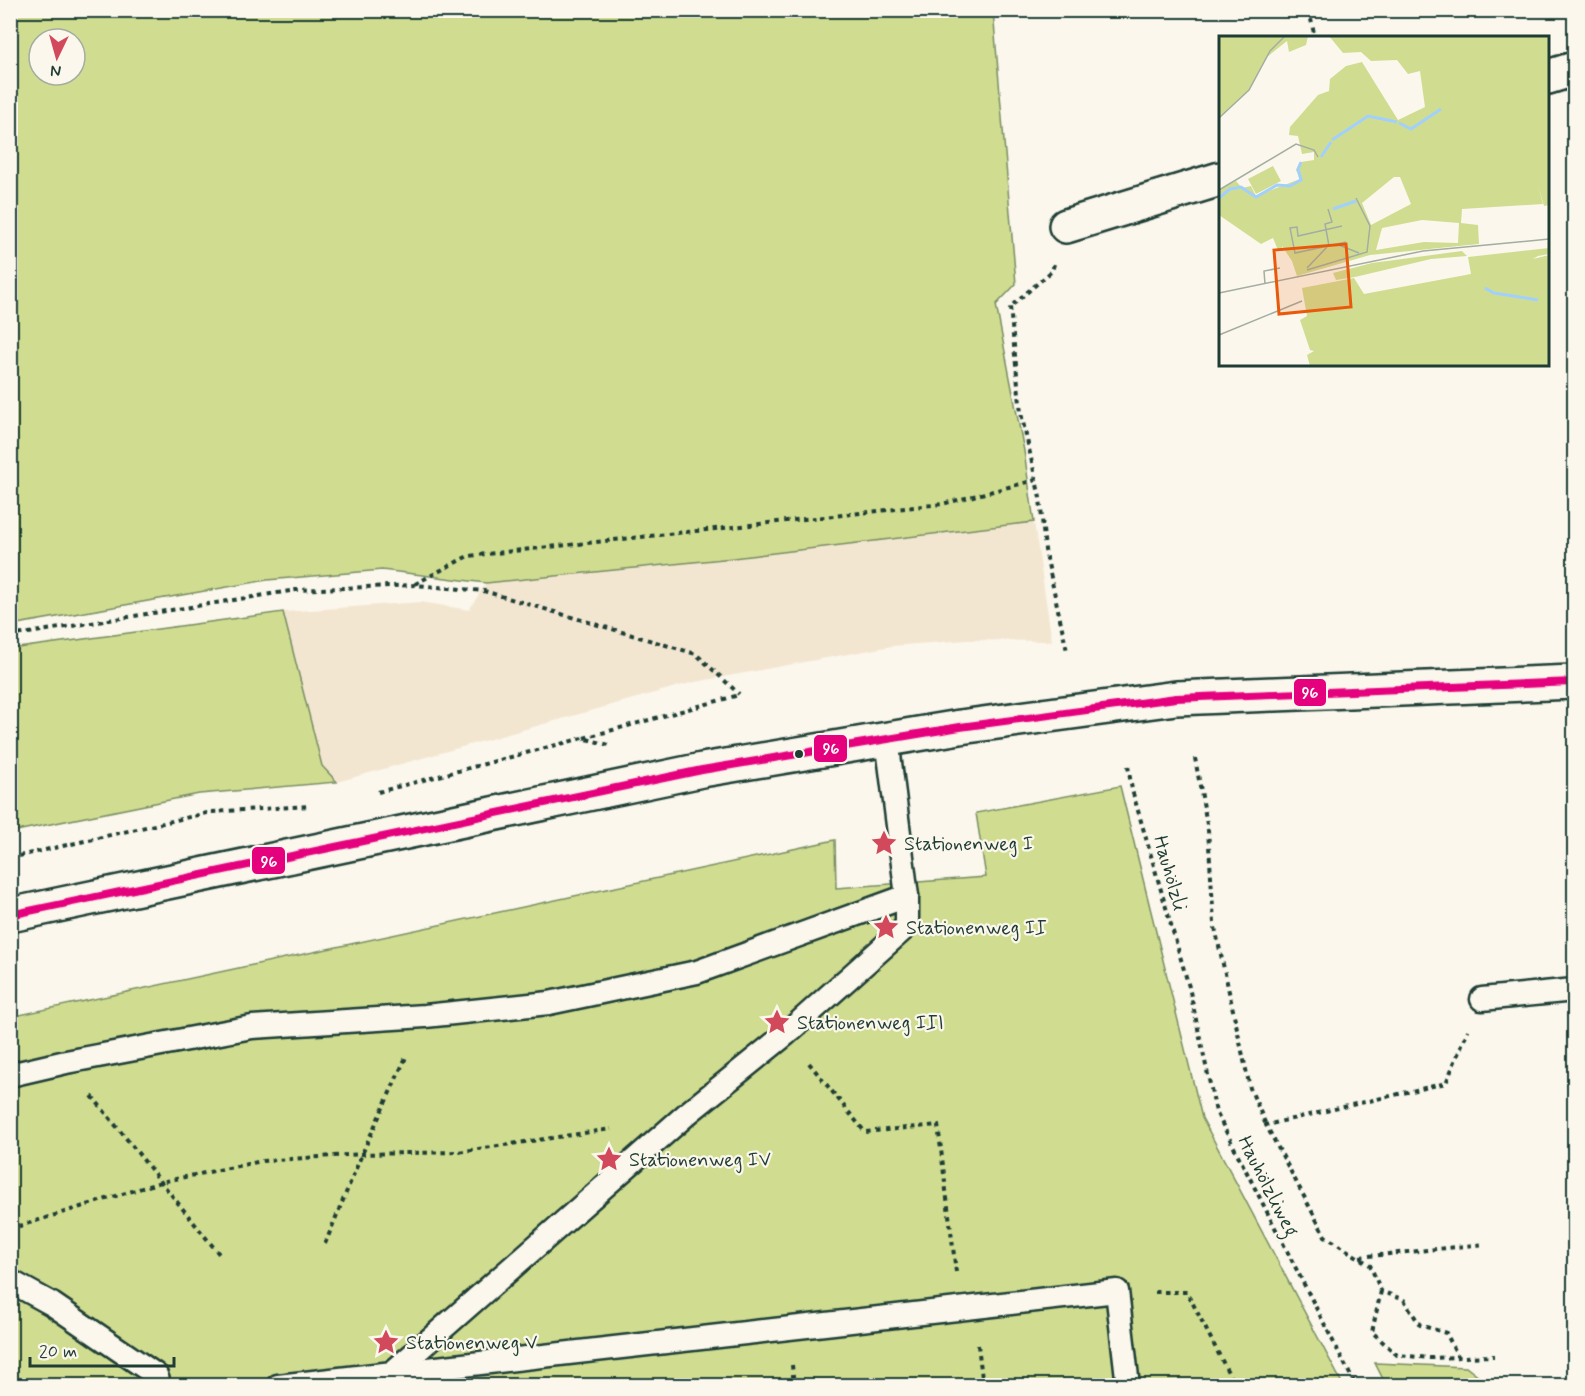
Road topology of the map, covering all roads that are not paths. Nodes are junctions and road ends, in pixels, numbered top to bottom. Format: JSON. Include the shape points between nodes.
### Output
{"nodes":[{"id":1,"x":1575,"y":69,"type":"edge"},
{"id":2,"x":1549,"y":77,"type":"edge"},
{"id":3,"x":1219,"y":180,"type":"edge"},
{"id":4,"x":1066,"y":226,"type":"dead end"},
{"id":5,"x":1575,"y":682,"type":"edge"},
{"id":6,"x":887,"y":740,"type":"junction"},
{"id":7,"x":907,"y":896,"type":"junction"},
{"id":8,"x":10,"y":915,"type":"edge"},
{"id":9,"x":1575,"y":990,"type":"edge"},
{"id":10,"x":1482,"y":999,"type":"road end"},
{"id":11,"x":10,"y":1076,"type":"edge"},
{"id":12,"x":10,"y":1281,"type":"edge"},
{"id":13,"x":393,"y":1372,"type":"junction"},
{"id":14,"x":369,"y":1380,"type":"edge"},
{"id":15,"x":160,"y":1386,"type":"edge"},
{"id":16,"x":278,"y":1386,"type":"edge"},
{"id":17,"x":1128,"y":1386,"type":"edge"}],
"edges":[{"from":1,"to":2,"type":"main road"},
{"from":3,"to":4,"type":"main road"},
{"from":5,"to":6,"type":"main road","via":[[1176,698]]},
{"from":6,"to":7,"type":"lane"},
{"from":6,"to":8,"type":"main road","via":[[702,770]]},
{"from":7,"to":11,"type":"lane","via":[[697,972],[549,1003],[252,1027]]},
{"from":7,"to":13,"type":"lane","via":[[907,926]]},
{"from":9,"to":10,"type":"lane"},
{"from":12,"to":15,"type":"lane","via":[[52,1304],[156,1375]]},
{"from":13,"to":14,"type":"lane"},
{"from":13,"to":17,"type":"lane","via":[[1118,1291]]},
{"from":14,"to":16,"type":"lane"}]}
